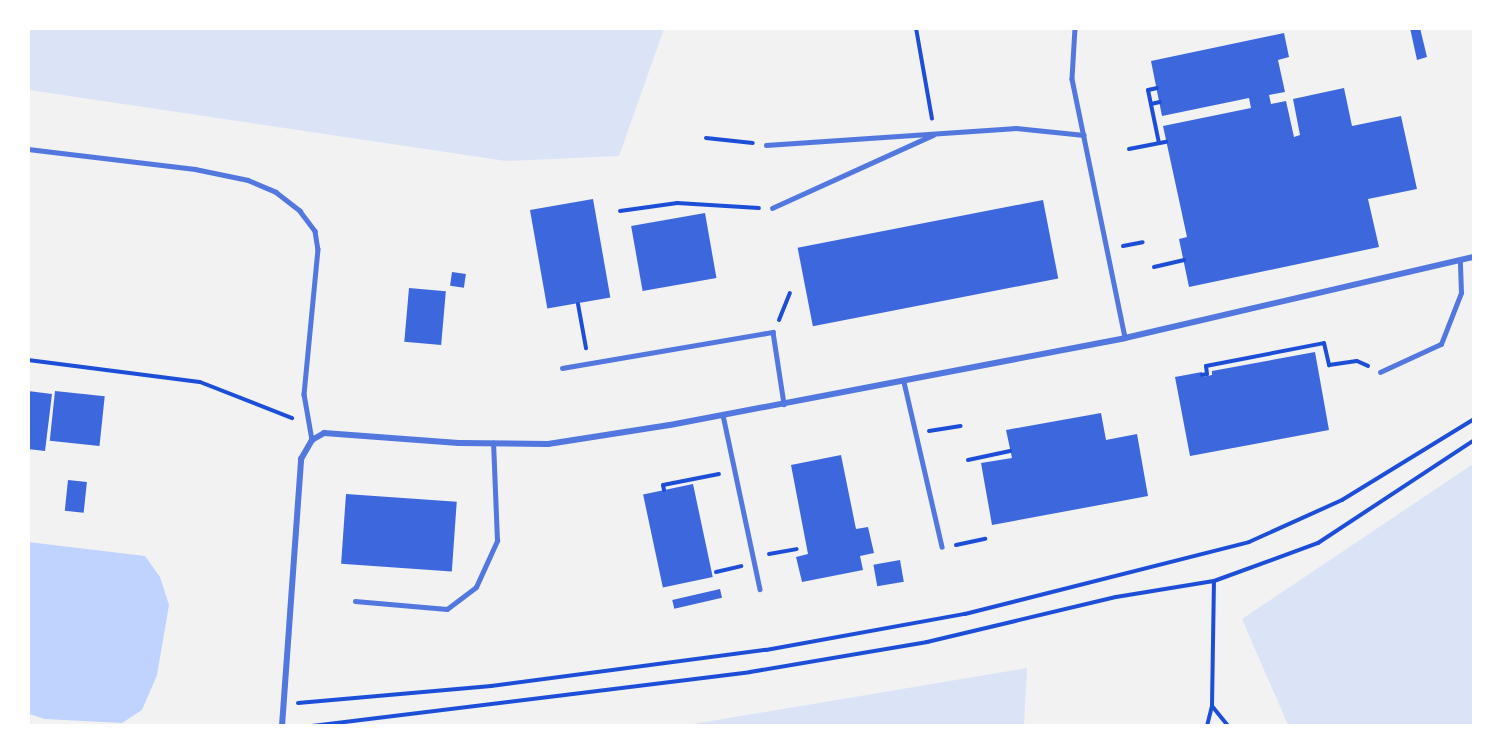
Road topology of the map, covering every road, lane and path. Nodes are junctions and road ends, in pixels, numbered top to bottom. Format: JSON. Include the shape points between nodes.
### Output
{"nodes":[{"id":1,"x":916,"y":28,"type":"edge"},
{"id":2,"x":1075,"y":28,"type":"edge"},
{"id":3,"x":1156,"y":88,"type":"dead end"},
{"id":4,"x":1160,"y":102,"type":"dead end"},
{"id":5,"x":1151,"y":104,"type":"junction"},
{"id":6,"x":935,"y":134,"type":"junction"},
{"id":7,"x":1084,"y":135,"type":"junction"},
{"id":8,"x":706,"y":138,"type":"dead end"},
{"id":9,"x":1166,"y":142,"type":"dead end"},
{"id":10,"x":1159,"y":143,"type":"junction"},
{"id":11,"x":766,"y":145,"type":"joint"},
{"id":12,"x":1129,"y":149,"type":"dead end"},
{"id":13,"x":28,"y":150,"type":"edge"},
{"id":14,"x":772,"y":208,"type":"joint"},
{"id":15,"x":620,"y":212,"type":"dead end"},
{"id":16,"x":1473,"y":257,"type":"edge"},
{"id":17,"x":1460,"y":260,"type":"junction"},
{"id":18,"x":1184,"y":261,"type":"dead end"},
{"id":19,"x":1154,"y":267,"type":"dead end"},
{"id":20,"x":790,"y":293,"type":"dead end"},
{"id":21,"x":578,"y":304,"type":"dead end"},
{"id":22,"x":773,"y":332,"type":"junction"},
{"id":23,"x":583,"y":333,"type":"dead end"},
{"id":24,"x":1125,"y":338,"type":"junction"},
{"id":25,"x":28,"y":360,"type":"edge"},
{"id":26,"x":1357,"y":361,"type":"dead end"},
{"id":27,"x":562,"y":368,"type":"dead end"},
{"id":28,"x":1380,"y":372,"type":"dead end"},
{"id":29,"x":1202,"y":375,"type":"dead end"},
{"id":30,"x":904,"y":382,"type":"junction"},
{"id":31,"x":784,"y":404,"type":"junction"},
{"id":32,"x":723,"y":415,"type":"junction"},
{"id":33,"x":1473,"y":419,"type":"edge"},
{"id":34,"x":961,"y":426,"type":"dead end"},
{"id":35,"x":916,"y":434,"type":"junction"},
{"id":36,"x":1473,"y":440,"type":"edge"},
{"id":37,"x":312,"y":441,"type":"junction"},
{"id":38,"x":493,"y":443,"type":"junction"},
{"id":39,"x":1010,"y":451,"type":"dead end"},
{"id":40,"x":968,"y":460,"type":"dead end"},
{"id":41,"x":719,"y":474,"type":"dead end"},
{"id":42,"x":664,"y":490,"type":"dead end"},
{"id":43,"x":985,"y":539,"type":"dead end"},
{"id":44,"x":942,"y":547,"type":"joint"},
{"id":45,"x":797,"y":549,"type":"dead end"},
{"id":46,"x":753,"y":557,"type":"junction"},
{"id":47,"x":754,"y":564,"type":"junction"},
{"id":48,"x":716,"y":572,"type":"dead end"},
{"id":49,"x":1214,"y":581,"type":"junction"},
{"id":50,"x":760,"y":589,"type":"dead end"},
{"id":51,"x":356,"y":601,"type":"dead end"},
{"id":52,"x":283,"y":705,"type":"junction"},
{"id":53,"x":1212,"y":706,"type":"junction"},
{"id":54,"x":282,"y":726,"type":"edge"},
{"id":55,"x":312,"y":726,"type":"edge"},
{"id":56,"x":1207,"y":726,"type":"edge"},
{"id":57,"x":1228,"y":726,"type":"edge"}],
"edges":[{"from":1,"to":6,"type":"path"},
{"from":2,"to":7,"type":"lane","via":[[1072,79]]},
{"from":3,"to":5,"type":"path","via":[[1148,90]]},
{"from":4,"to":5,"type":"path"},
{"from":5,"to":10,"type":"path"},
{"from":6,"to":7,"type":"lane","via":[[1016,128]]},
{"from":6,"to":11,"type":"lane"},
{"from":6,"to":14,"type":"lane"},
{"from":7,"to":24,"type":"lane"},
{"from":8,"to":11,"type":"path"},
{"from":9,"to":10,"type":"path"},
{"from":10,"to":12,"type":"path"},
{"from":13,"to":37,"type":"lane","via":[[195,169],[248,180],[276,192],[300,211],[315,231],[318,249],[304,394]]},
{"from":14,"to":15,"type":"path","via":[[677,203]]},
{"from":16,"to":17,"type":"street"},
{"from":17,"to":24,"type":"street"},
{"from":17,"to":28,"type":"lane","via":[[1461,293],[1441,344]]},
{"from":18,"to":19,"type":"path"},
{"from":20,"to":22,"type":"path"},
{"from":21,"to":23,"type":"path"},
{"from":22,"to":27,"type":"lane"},
{"from":22,"to":31,"type":"lane"},
{"from":24,"to":30,"type":"street"},
{"from":25,"to":37,"type":"path","via":[[200,382],[287,414]]},
{"from":26,"to":29,"type":"path","via":[[1329,365],[1324,343],[1206,366],[1208,374]]},
{"from":30,"to":31,"type":"street"},
{"from":30,"to":35,"type":"lane"},
{"from":31,"to":32,"type":"street"},
{"from":32,"to":38,"type":"street","via":[[548,444]]},
{"from":32,"to":46,"type":"lane"},
{"from":33,"to":52,"type":"path","via":[[1342,500],[1249,542],[965,614],[766,650],[491,686]]},
{"from":34,"to":35,"type":"path"},
{"from":35,"to":44,"type":"lane"},
{"from":36,"to":49,"type":"path","via":[[1318,543]]},
{"from":37,"to":38,"type":"street","via":[[324,433],[344,432]]},
{"from":37,"to":52,"type":"street","via":[[301,459],[297,491]]},
{"from":38,"to":51,"type":"lane","via":[[497,541],[476,587],[447,609]]},
{"from":39,"to":40,"type":"path"},
{"from":41,"to":42,"type":"path","via":[[663,485]]},
{"from":43,"to":44,"type":"path"},
{"from":45,"to":46,"type":"path"},
{"from":46,"to":47,"type":"lane"},
{"from":47,"to":48,"type":"path"},
{"from":47,"to":50,"type":"lane"},
{"from":49,"to":53,"type":"path"},
{"from":49,"to":55,"type":"path","via":[[1116,597],[927,642],[750,672]]},
{"from":52,"to":54,"type":"street"},
{"from":53,"to":56,"type":"path"},
{"from":53,"to":57,"type":"path"}]}
